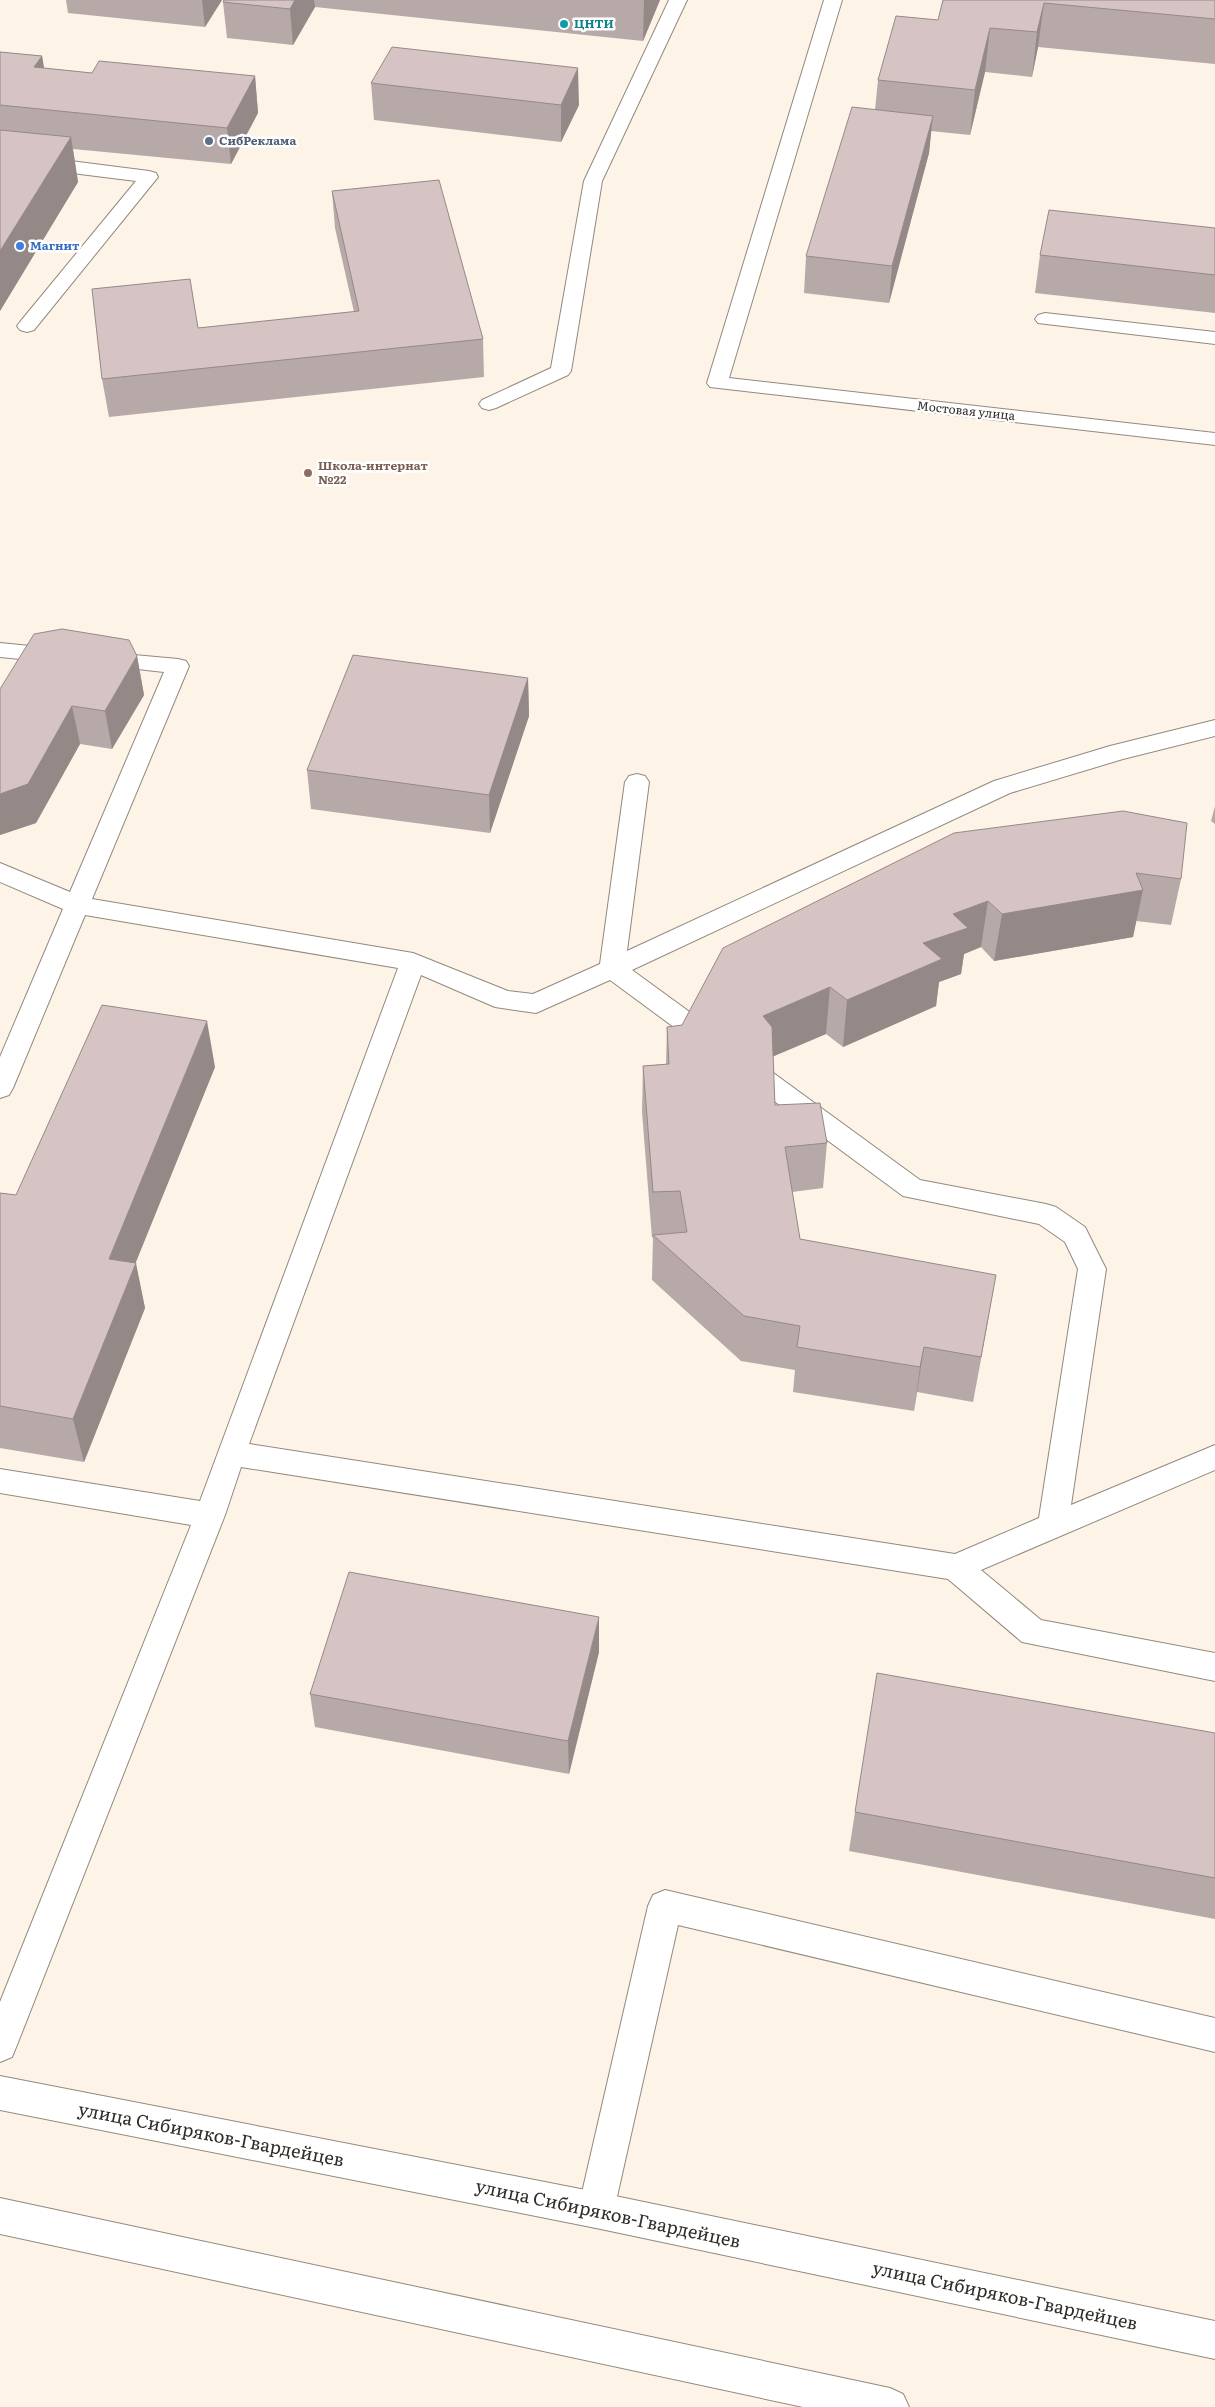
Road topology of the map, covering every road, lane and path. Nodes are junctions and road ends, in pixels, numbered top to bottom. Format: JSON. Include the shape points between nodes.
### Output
{"nodes":[{"id":1,"x":678,"y":0,"type":"edge"},
{"id":2,"x":833,"y":0,"type":"edge"},
{"id":3,"x":0,"y":158,"type":"edge"},
{"id":4,"x":1045,"y":319,"type":"dead end"},
{"id":5,"x":27,"y":326,"type":"dead end"},
{"id":6,"x":1215,"y":338,"type":"edge"},
{"id":7,"x":489,"y":404,"type":"dead end"},
{"id":8,"x":1215,"y":439,"type":"edge"},
{"id":9,"x":0,"y":650,"type":"edge"},
{"id":10,"x":1215,"y":728,"type":"edge"},
{"id":11,"x":637,"y":782,"type":"dead end"},
{"id":12,"x":0,"y":872,"type":"edge"},
{"id":13,"x":77,"y":905,"type":"junction"},
{"id":14,"x":414,"y":962,"type":"junction"},
{"id":15,"x":612,"y":968,"type":"junction"},
{"id":16,"x":0,"y":1088,"type":"edge"},
{"id":17,"x":231,"y":1454,"type":"junction"},
{"id":18,"x":1215,"y":1457,"type":"edge"},
{"id":19,"x":0,"y":1481,"type":"edge"},
{"id":20,"x":210,"y":1515,"type":"junction"},
{"id":21,"x":1053,"y":1526,"type":"junction"},
{"id":22,"x":956,"y":1567,"type":"junction"},
{"id":23,"x":1215,"y":1667,"type":"edge"},
{"id":24,"x":1215,"y":2035,"type":"edge"},
{"id":25,"x":0,"y":2045,"type":"edge"},
{"id":26,"x":0,"y":2093,"type":"edge"},
{"id":27,"x":596,"y":2210,"type":"junction"},
{"id":28,"x":0,"y":2216,"type":"edge"},
{"id":29,"x":1215,"y":2340,"type":"edge"},
{"id":30,"x":890,"y":2407,"type":"edge"}],
"edges":[{"from":1,"to":7,"type":"main road","via":[[593,181],[561,371]]},
{"from":2,"to":8,"type":"main road","name":"Мостовая улица","via":[[717,383]]},
{"from":3,"to":5,"type":"main road","via":[[148,177]]},
{"from":4,"to":6,"type":"main road"},
{"from":9,"to":13,"type":"main road","via":[[178,666]]},
{"from":10,"to":15,"type":"main road","via":[[1118,752],[1002,787]]},
{"from":11,"to":15,"type":"main road"},
{"from":12,"to":13,"type":"main road"},
{"from":13,"to":14,"type":"main road"},
{"from":13,"to":16,"type":"main road"},
{"from":14,"to":15,"type":"main road","via":[[504,1000],[536,1004]]},
{"from":14,"to":17,"type":"main road"},
{"from":15,"to":21,"type":"main road","via":[[913,1189],[1046,1215],[1075,1235],[1092,1269]]},
{"from":17,"to":20,"type":"main road"},
{"from":17,"to":22,"type":"main road"},
{"from":18,"to":21,"type":"main road"},
{"from":19,"to":20,"type":"main road"},
{"from":20,"to":25,"type":"main road"},
{"from":21,"to":22,"type":"main road"},
{"from":22,"to":23,"type":"main road","via":[[1032,1632]]},
{"from":24,"to":27,"type":"main road","via":[[665,1906]]},
{"from":26,"to":27,"type":"main road","name":"улица Сибиряков-Гвардейцев"},
{"from":27,"to":29,"type":"main road","name":"улица Сибиряков-Гвардейцев"},
{"from":28,"to":30,"type":"main road"}]}
